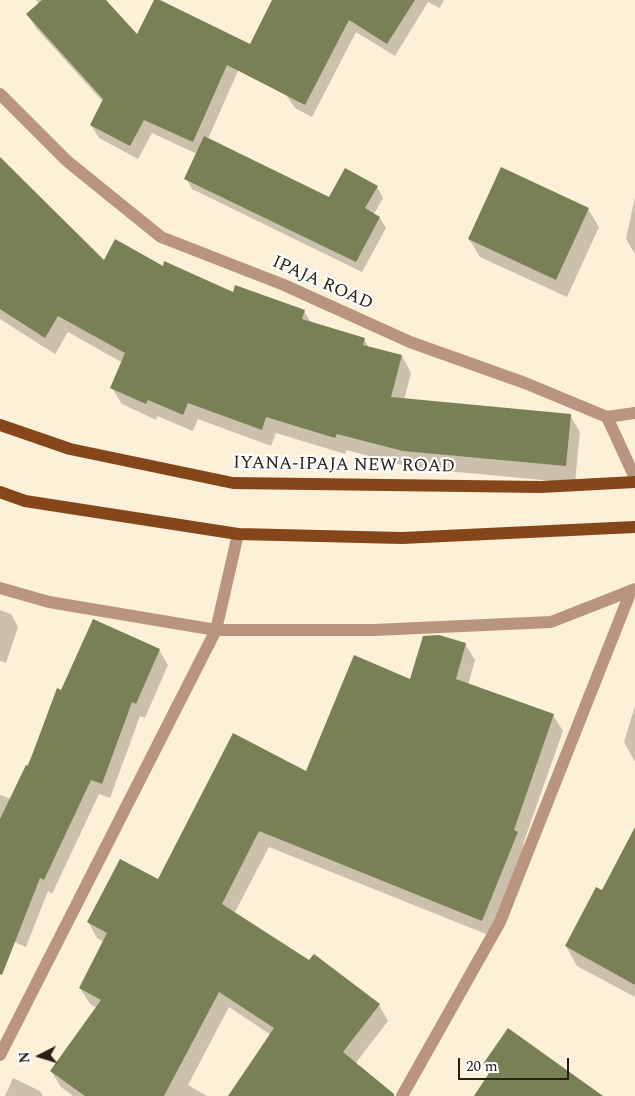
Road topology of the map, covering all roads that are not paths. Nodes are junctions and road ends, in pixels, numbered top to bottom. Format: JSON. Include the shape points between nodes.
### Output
{"nodes":[{"id":1,"x":0,"y":94,"type":"edge"},
{"id":2,"x":635,"y":413,"type":"edge"},
{"id":3,"x":607,"y":417,"type":"junction"},
{"id":4,"x":0,"y":425,"type":"edge"},
{"id":5,"x":635,"y":478,"type":"edge"},
{"id":6,"x":635,"y":482,"type":"edge"},
{"id":7,"x":0,"y":492,"type":"edge"},
{"id":8,"x":635,"y":527,"type":"edge"},
{"id":9,"x":238,"y":534,"type":"junction"},
{"id":10,"x":0,"y":588,"type":"edge"},
{"id":11,"x":633,"y":590,"type":"edge"},
{"id":12,"x":216,"y":630,"type":"junction"},
{"id":13,"x":0,"y":1055,"type":"edge"},
{"id":14,"x":402,"y":1096,"type":"edge"}],
"edges":[{"from":1,"to":3,"type":"street","name":"IPAJA ROAD","via":[[67,161],[160,237],[284,285],[410,342],[525,383]]},
{"from":2,"to":3,"type":"street"},
{"from":3,"to":5,"type":"street"},
{"from":4,"to":6,"type":"main road","name":"IYANA-IPAJA NEW ROAD","via":[[70,449],[233,482],[541,487]]},
{"from":7,"to":9,"type":"main road","via":[[24,501]]},
{"from":8,"to":9,"type":"main road","via":[[402,538]]},
{"from":9,"to":12,"type":"street"},
{"from":10,"to":12,"type":"street","via":[[49,602]]},
{"from":11,"to":12,"type":"street","via":[[551,622],[374,630]]},
{"from":11,"to":14,"type":"street","via":[[500,922]]},
{"from":12,"to":13,"type":"street"}]}
